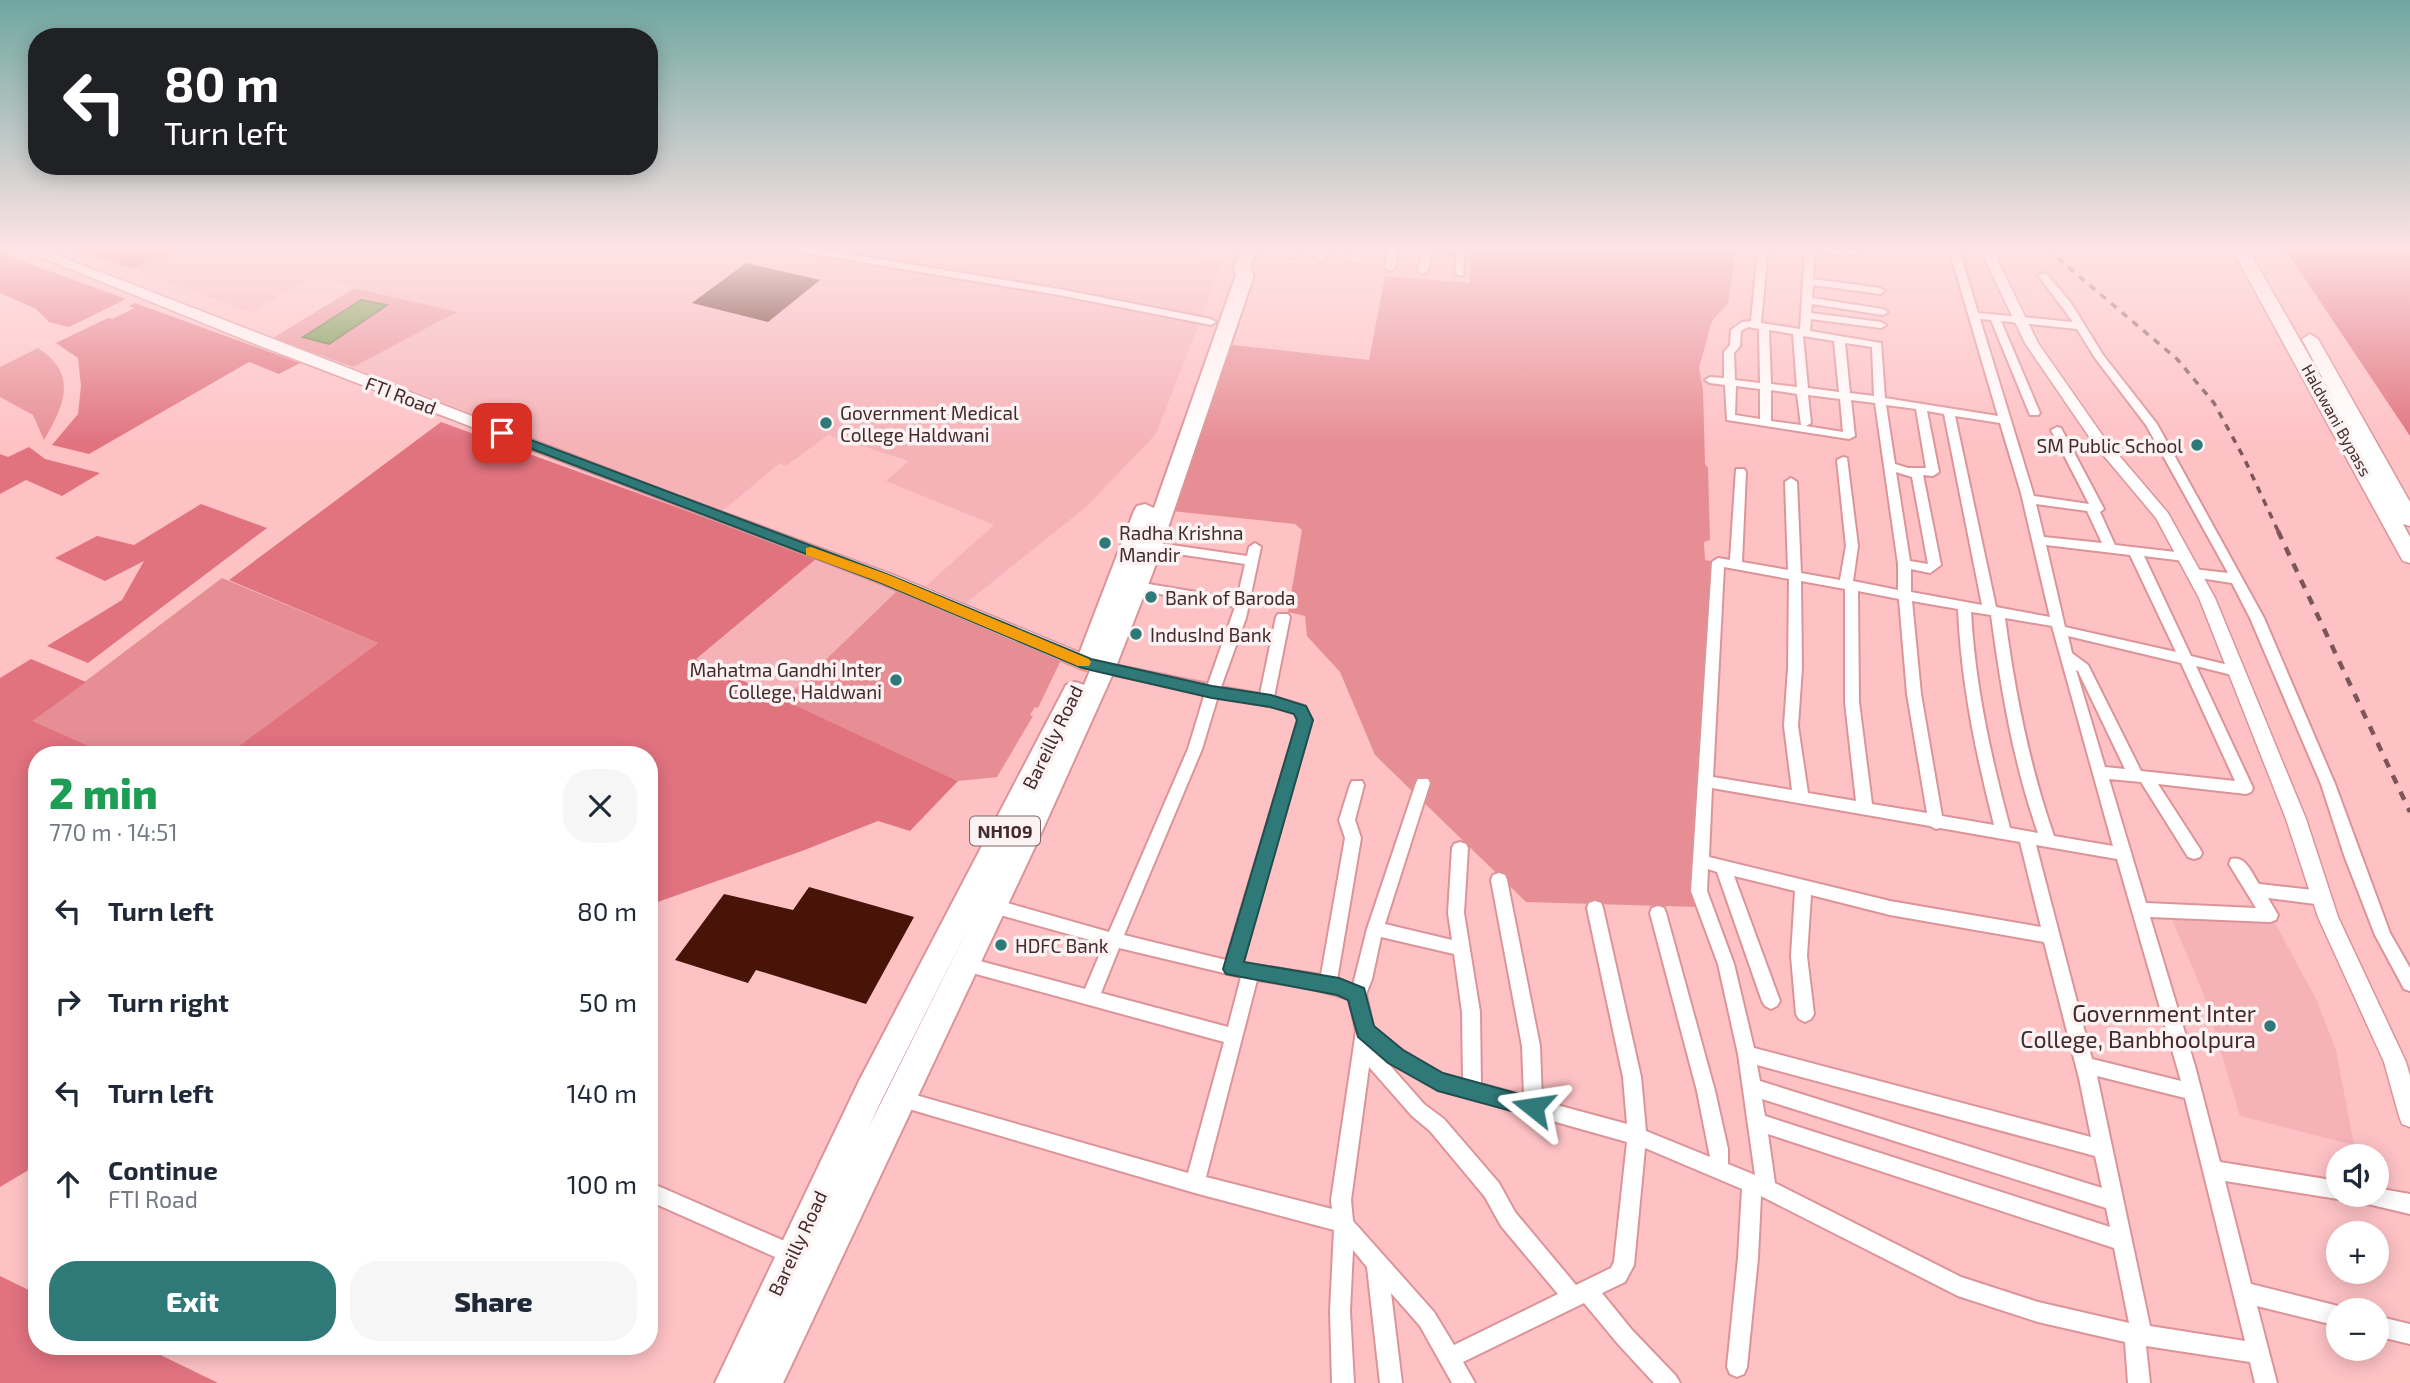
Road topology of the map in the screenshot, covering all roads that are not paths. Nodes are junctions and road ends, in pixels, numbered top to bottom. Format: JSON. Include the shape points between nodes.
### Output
{"nodes":[{"id":1,"x":194,"y":314,"type":"edge"},
{"id":2,"x":1169,"y":314,"type":"edge"},
{"id":3,"x":1223,"y":314,"type":"edge"},
{"id":4,"x":1760,"y":314,"type":"edge"},
{"id":5,"x":1806,"y":314,"type":"joint"},
{"id":6,"x":2016,"y":314,"type":"edge"},
{"id":7,"x":2072,"y":314,"type":"edge"},
{"id":8,"x":2277,"y":314,"type":"edge"},
{"id":9,"x":2294,"y":314,"type":"edge"},
{"id":10,"x":1972,"y":316,"type":"joint"},
{"id":11,"x":1995,"y":318,"type":"junction"},
{"id":12,"x":2020,"y":321,"type":"junction"},
{"id":13,"x":1218,"y":323,"type":"junction"},
{"id":14,"x":1881,"y":325,"type":"dead end"},
{"id":15,"x":1760,"y":326,"type":"junction"},
{"id":16,"x":2079,"y":326,"type":"junction"},
{"id":17,"x":1802,"y":332,"type":"junction"},
{"id":18,"x":1839,"y":339,"type":"junction"},
{"id":19,"x":1710,"y":380,"type":"dead end"},
{"id":20,"x":1730,"y":382,"type":"junction"},
{"id":21,"x":1763,"y":386,"type":"junction"},
{"id":22,"x":1803,"y":391,"type":"junction"},
{"id":23,"x":1846,"y":396,"type":"junction"},
{"id":24,"x":1880,"y":401,"type":"junction"},
{"id":25,"x":1921,"y":408,"type":"junction"},
{"id":26,"x":1949,"y":412,"type":"junction"},
{"id":27,"x":2034,"y":413,"type":"dead end"},
{"id":28,"x":1766,"y":419,"type":"dead end"},
{"id":29,"x":2004,"y":420,"type":"junction"},
{"id":30,"x":1805,"y":423,"type":"dead end"},
{"id":31,"x":2057,"y":430,"type":"dead end"},
{"id":32,"x":1843,"y":460,"type":"dead end"},
{"id":33,"x":1889,"y":466,"type":"junction"},
{"id":34,"x":1911,"y":471,"type":"junction"},
{"id":35,"x":1740,"y":472,"type":"dead end"},
{"id":36,"x":1791,"y":482,"type":"dead end"},
{"id":37,"x":2028,"y":499,"type":"junction"},
{"id":38,"x":2092,"y":509,"type":"junction"},
{"id":39,"x":2410,"y":520,"type":"edge"},
{"id":40,"x":2038,"y":540,"type":"junction"},
{"id":41,"x":1151,"y":546,"type":"junction"},
{"id":42,"x":2110,"y":548,"type":"junction"},
{"id":43,"x":2135,"y":551,"type":"junction"},
{"id":44,"x":2410,"y":556,"type":"edge"},
{"id":45,"x":1904,"y":564,"type":"junction"},
{"id":46,"x":1736,"y":565,"type":"junction"},
{"id":47,"x":2189,"y":565,"type":"junction"},
{"id":48,"x":1795,"y":575,"type":"junction"},
{"id":49,"x":2237,"y":579,"type":"junction"},
{"id":50,"x":1848,"y":585,"type":"junction"},
{"id":51,"x":1137,"y":586,"type":"junction"},
{"id":52,"x":1905,"y":595,"type":"junction"},
{"id":53,"x":1242,"y":604,"type":"junction"},
{"id":54,"x":1964,"y":605,"type":"junction"},
{"id":55,"x":1993,"y":611,"type":"junction"},
{"id":56,"x":1283,"y":617,"type":"dead end"},
{"id":57,"x":2059,"y":626,"type":"junction"},
{"id":58,"x":2066,"y":656,"type":"junction"},
{"id":59,"x":2184,"y":659,"type":"junction"},
{"id":60,"x":1096,"y":666,"type":"junction"},
{"id":61,"x":2236,"y":671,"type":"junction"},
{"id":62,"x":1212,"y":692,"type":"junction"},
{"id":63,"x":1266,"y":700,"type":"junction"},
{"id":64,"x":2101,"y":772,"type":"junction"},
{"id":65,"x":2141,"y":777,"type":"junction"},
{"id":66,"x":1706,"y":781,"type":"junction"},
{"id":67,"x":1423,"y":783,"type":"dead end"},
{"id":68,"x":1357,"y":785,"type":"dead end"},
{"id":69,"x":1801,"y":799,"type":"junction"},
{"id":70,"x":1865,"y":810,"type":"junction"},
{"id":71,"x":1936,"y":823,"type":"junction"},
{"id":72,"x":2004,"y":834,"type":"junction"},
{"id":73,"x":2028,"y":838,"type":"junction"},
{"id":74,"x":2049,"y":842,"type":"junction"},
{"id":75,"x":1460,"y":848,"type":"dead end"},
{"id":76,"x":2194,"y":853,"type":"dead end"},
{"id":77,"x":2125,"y":854,"type":"junction"},
{"id":78,"x":1700,"y":861,"type":"junction"},
{"id":79,"x":2237,"y":864,"type":"dead end"},
{"id":80,"x":1723,"y":867,"type":"junction"},
{"id":81,"x":1499,"y":880,"type":"dead end"},
{"id":82,"x":1804,"y":886,"type":"junction"},
{"id":83,"x":2254,"y":890,"type":"junction"},
{"id":84,"x":2323,"y":898,"type":"junction"},
{"id":85,"x":981,"y":903,"type":"junction"},
{"id":86,"x":1595,"y":908,"type":"dead end"},
{"id":87,"x":2140,"y":910,"type":"junction"},
{"id":88,"x":1658,"y":913,"type":"dead end"},
{"id":89,"x":1375,"y":929,"type":"junction"},
{"id":90,"x":2050,"y":936,"type":"junction"},
{"id":91,"x":1113,"y":940,"type":"junction"},
{"id":92,"x":1462,"y":949,"type":"junction"},
{"id":93,"x":965,"y":964,"type":"junction"},
{"id":94,"x":1232,"y":969,"type":"junction"},
{"id":95,"x":1251,"y":972,"type":"junction"},
{"id":96,"x":1328,"y":984,"type":"junction"},
{"id":97,"x":2410,"y":984,"type":"edge"},
{"id":98,"x":1357,"y":994,"type":"junction"},
{"id":99,"x":1090,"y":999,"type":"junction"},
{"id":100,"x":1771,"y":1001,"type":"dead end"},
{"id":101,"x":1805,"y":1014,"type":"dead end"},
{"id":102,"x":1234,"y":1037,"type":"junction"},
{"id":103,"x":1364,"y":1038,"type":"junction"},
{"id":104,"x":1747,"y":1054,"type":"junction"},
{"id":105,"x":2084,"y":1065,"type":"junction"},
{"id":106,"x":1752,"y":1087,"type":"junction"},
{"id":107,"x":1472,"y":1090,"type":"junction"},
{"id":108,"x":2193,"y":1092,"type":"junction"},
{"id":109,"x":884,"y":1095,"type":"junction"},
{"id":110,"x":1533,"y":1107,"type":"junction"},
{"id":111,"x":2410,"y":1115,"type":"edge"},
{"id":112,"x":1757,"y":1122,"type":"junction"},
{"id":113,"x":1637,"y":1136,"type":"junction"},
{"id":114,"x":2103,"y":1149,"type":"junction"},
{"id":115,"x":1719,"y":1170,"type":"junction"},
{"id":116,"x":2212,"y":1170,"type":"junction"},
{"id":117,"x":1195,"y":1184,"type":"junction"},
{"id":118,"x":1759,"y":1186,"type":"junction"},
{"id":119,"x":2326,"y":1188,"type":"edge"},
{"id":120,"x":658,"y":1195,"type":"edge"},
{"id":121,"x":2389,"y":1200,"type":"edge"},
{"id":122,"x":2114,"y":1201,"type":"junction"},
{"id":123,"x":2410,"y":1204,"type":"edge"},
{"id":124,"x":1345,"y":1225,"type":"junction"},
{"id":125,"x":2122,"y":1241,"type":"junction"},
{"id":126,"x":791,"y":1254,"type":"junction"},
{"id":127,"x":1377,"y":1263,"type":"junction"},
{"id":128,"x":2242,"y":1292,"type":"junction"},
{"id":129,"x":1580,"y":1294,"type":"junction"},
{"id":130,"x":2326,"y":1313,"type":"edge"},
{"id":131,"x":2389,"y":1329,"type":"edge"},
{"id":132,"x":2410,"y":1334,"type":"edge"},
{"id":133,"x":2138,"y":1335,"type":"junction"},
{"id":134,"x":2257,"y":1353,"type":"junction"},
{"id":135,"x":1449,"y":1358,"type":"junction"},
{"id":136,"x":1737,"y":1367,"type":"dead end"},
{"id":137,"x":733,"y":1383,"type":"edge"},
{"id":138,"x":764,"y":1383,"type":"edge"},
{"id":139,"x":1343,"y":1383,"type":"edge"},
{"id":140,"x":1391,"y":1383,"type":"edge"},
{"id":141,"x":1464,"y":1383,"type":"edge"},
{"id":142,"x":1669,"y":1383,"type":"edge"},
{"id":143,"x":2139,"y":1383,"type":"edge"},
{"id":144,"x":2266,"y":1383,"type":"edge"}],
"edges":[{"from":1,"to":60,"type":"main road","name":"FTI Road","via":[[884,579]]},
{"from":2,"to":13,"type":"street"},
{"from":3,"to":13,"type":"highway","name":"Bareilly Road","number":"NH109"},
{"from":4,"to":15,"type":"street"},
{"from":5,"to":14,"type":"street"},
{"from":5,"to":17,"type":"street"},
{"from":6,"to":12,"type":"street"},
{"from":7,"to":16,"type":"street"},
{"from":8,"to":44,"type":"main road","name":"Haldwani Bypass"},
{"from":9,"to":39,"type":"main road","name":"Haldwani Bypass"},
{"from":10,"to":11,"type":"street"},
{"from":10,"to":29,"type":"street"},
{"from":11,"to":12,"type":"street"},
{"from":11,"to":27,"type":"street"},
{"from":12,"to":16,"type":"street"},
{"from":12,"to":47,"type":"street","via":[[2099,441],[2163,516]]},
{"from":13,"to":41,"type":"highway","name":"Bareilly Road","number":"NH109"},
{"from":13,"to":60,"type":"highway","name":"Bareilly Road","number":"NH109","via":[[1135,540]]},
{"from":15,"to":17,"type":"street"},
{"from":15,"to":20,"type":"street","via":[[1746,324],[1736,330],[1735,346],[1729,352]]},
{"from":15,"to":21,"type":"street"},
{"from":16,"to":49,"type":"street","via":[[2151,424]]},
{"from":17,"to":18,"type":"street"},
{"from":17,"to":22,"type":"street"},
{"from":18,"to":23,"type":"street"},
{"from":18,"to":24,"type":"street","via":[[1877,345]]},
{"from":19,"to":20,"type":"street"},
{"from":20,"to":21,"type":"street"},
{"from":20,"to":23,"type":"street","via":[[1731,415],[1849,436]]},
{"from":21,"to":22,"type":"street"},
{"from":21,"to":28,"type":"street"},
{"from":22,"to":23,"type":"street"},
{"from":22,"to":30,"type":"street"},
{"from":23,"to":24,"type":"street"},
{"from":24,"to":25,"type":"street"},
{"from":24,"to":33,"type":"street"},
{"from":25,"to":26,"type":"street"},
{"from":25,"to":34,"type":"street","via":[[1933,472]]},
{"from":26,"to":29,"type":"street"},
{"from":26,"to":55,"type":"street"},
{"from":29,"to":37,"type":"street"},
{"from":31,"to":38,"type":"street","via":[[2098,507]]},
{"from":32,"to":50,"type":"street","via":[[1852,547]]},
{"from":33,"to":34,"type":"street"},
{"from":33,"to":45,"type":"street"},
{"from":34,"to":45,"type":"street","via":[[1917,475],[1935,568]]},
{"from":35,"to":46,"type":"street"},
{"from":36,"to":48,"type":"street"},
{"from":37,"to":38,"type":"street"},
{"from":37,"to":40,"type":"street"},
{"from":38,"to":42,"type":"street"},
{"from":40,"to":42,"type":"street"},
{"from":40,"to":57,"type":"street"},
{"from":41,"to":51,"type":"highway","name":"Bareilly Road","number":"NH109"},
{"from":41,"to":53,"type":"street","via":[[1254,554]]},
{"from":42,"to":43,"type":"street"},
{"from":43,"to":47,"type":"street"},
{"from":43,"to":59,"type":"street"},
{"from":45,"to":52,"type":"street"},
{"from":46,"to":48,"type":"street"},
{"from":46,"to":66,"type":"street","via":[[1718,562]]},
{"from":47,"to":49,"type":"street"},
{"from":47,"to":61,"type":"street"},
{"from":48,"to":50,"type":"street"},
{"from":48,"to":69,"type":"street","via":[[1791,726]]},
{"from":49,"to":97,"type":"street","via":[[2328,784],[2383,935]]},
{"from":50,"to":52,"type":"street"},
{"from":50,"to":70,"type":"street","via":[[1852,702]]},
{"from":51,"to":53,"type":"street"},
{"from":51,"to":60,"type":"highway","name":"Bareilly Road","number":"NH109"},
{"from":52,"to":54,"type":"street"},
{"from":52,"to":71,"type":"street"},
{"from":53,"to":62,"type":"street"},
{"from":54,"to":55,"type":"street"},
{"from":54,"to":72,"type":"street","via":[[1979,740]]},
{"from":55,"to":57,"type":"street"},
{"from":55,"to":74,"type":"street","via":[[2011,716],[2032,799]]},
{"from":56,"to":63,"type":"street"},
{"from":57,"to":58,"type":"street"},
{"from":57,"to":59,"type":"street"},
{"from":58,"to":64,"type":"street"},
{"from":58,"to":65,"type":"street","via":[[2082,668]]},
{"from":59,"to":61,"type":"street"},
{"from":59,"to":65,"type":"street","via":[[2246,788]]},
{"from":60,"to":62,"type":"street"},
{"from":60,"to":85,"type":"highway","name":"Bareilly Road","number":"NH109"},
{"from":61,"to":84,"type":"street"},
{"from":62,"to":63,"type":"street"},
{"from":62,"to":91,"type":"street","via":[[1195,749]]},
{"from":63,"to":94,"type":"street","via":[[1300,710],[1305,720]]},
{"from":64,"to":65,"type":"street"},
{"from":64,"to":77,"type":"street"},
{"from":65,"to":76,"type":"street"},
{"from":66,"to":69,"type":"street"},
{"from":66,"to":78,"type":"street"},
{"from":67,"to":89,"type":"street"},
{"from":68,"to":96,"type":"street","via":[[1347,820],[1353,838]]},
{"from":69,"to":70,"type":"street"},
{"from":70,"to":71,"type":"street"},
{"from":71,"to":72,"type":"street"},
{"from":72,"to":73,"type":"street"},
{"from":73,"to":74,"type":"street"},
{"from":73,"to":90,"type":"street"},
{"from":74,"to":77,"type":"street"},
{"from":75,"to":92,"type":"street","via":[[1456,913]]},
{"from":77,"to":87,"type":"street"},
{"from":78,"to":80,"type":"street"},
{"from":78,"to":104,"type":"street","via":[[1699,891],[1726,964]]},
{"from":79,"to":83,"type":"street"},
{"from":80,"to":82,"type":"street"},
{"from":80,"to":100,"type":"street"},
{"from":81,"to":110,"type":"street","via":[[1531,1046]]},
{"from":82,"to":90,"type":"street","via":[[1890,908]]},
{"from":82,"to":101,"type":"street","via":[[1799,956]]},
{"from":83,"to":84,"type":"street"},
{"from":83,"to":87,"type":"street","via":[[2270,915]]},
{"from":84,"to":111,"type":"street","via":[[2395,1062]]},
{"from":85,"to":91,"type":"street"},
{"from":85,"to":93,"type":"highway","name":"Bareilly Road","number":"NH109"},
{"from":85,"to":109,"type":"highway","name":"Bareilly Road","number":"NH109"},
{"from":86,"to":113,"type":"street","via":[[1632,1077]]},
{"from":87,"to":108,"type":"street"},
{"from":88,"to":115,"type":"street","via":[[1706,1091]]},
{"from":89,"to":92,"type":"street"},
{"from":89,"to":98,"type":"street"},
{"from":90,"to":105,"type":"street"},
{"from":91,"to":94,"type":"street"},
{"from":91,"to":99,"type":"street"},
{"from":92,"to":107,"type":"street","via":[[1471,1012]]},
{"from":93,"to":99,"type":"street"},
{"from":93,"to":109,"type":"highway","name":"Bareilly Road","number":"NH109"},
{"from":94,"to":95,"type":"street"},
{"from":95,"to":96,"type":"street"},
{"from":95,"to":102,"type":"street"},
{"from":96,"to":98,"type":"street"},
{"from":98,"to":103,"type":"street"},
{"from":99,"to":102,"type":"street"},
{"from":102,"to":117,"type":"street"},
{"from":103,"to":107,"type":"street","via":[[1438,1081]]},
{"from":103,"to":124,"type":"street","via":[[1341,1200]]},
{"from":103,"to":129,"type":"street","via":[[1384,1073],[1437,1125],[1492,1190],[1508,1219]]},
{"from":104,"to":106,"type":"street"},
{"from":104,"to":114,"type":"street"},
{"from":105,"to":108,"type":"street"},
{"from":105,"to":114,"type":"street"},
{"from":106,"to":112,"type":"street"},
{"from":106,"to":122,"type":"street"},
{"from":107,"to":110,"type":"street"},
{"from":108,"to":116,"type":"street"},
{"from":109,"to":117,"type":"street"},
{"from":109,"to":126,"type":"highway","name":"Bareilly Road","number":"NH109"},
{"from":109,"to":138,"type":"highway","name":"Bareilly Road","number":"NH109"},
{"from":110,"to":113,"type":"street"},
{"from":112,"to":118,"type":"street"},
{"from":112,"to":125,"type":"street"},
{"from":113,"to":115,"type":"street"},
{"from":113,"to":129,"type":"street","via":[[1624,1265],[1618,1275]]},
{"from":114,"to":122,"type":"street"},
{"from":115,"to":118,"type":"street"},
{"from":116,"to":119,"type":"street"},
{"from":116,"to":128,"type":"street"},
{"from":117,"to":124,"type":"street"},
{"from":118,"to":133,"type":"street","via":[[1958,1286],[2038,1312]]},
{"from":118,"to":136,"type":"street"},
{"from":120,"to":126,"type":"street"},
{"from":121,"to":123,"type":"street"},
{"from":122,"to":125,"type":"street"},
{"from":124,"to":127,"type":"street"},
{"from":124,"to":139,"type":"street","via":[[1340,1311]]},
{"from":125,"to":133,"type":"street"},
{"from":126,"to":137,"type":"highway","name":"Bareilly Road","number":"NH109"},
{"from":127,"to":135,"type":"street","via":[[1427,1320]]},
{"from":127,"to":140,"type":"street"},
{"from":128,"to":130,"type":"street"},
{"from":128,"to":134,"type":"street"},
{"from":129,"to":135,"type":"street"},
{"from":129,"to":142,"type":"street"},
{"from":131,"to":132,"type":"street"},
{"from":133,"to":134,"type":"street"},
{"from":133,"to":143,"type":"street"},
{"from":134,"to":144,"type":"street"},
{"from":135,"to":141,"type":"street"}]}
